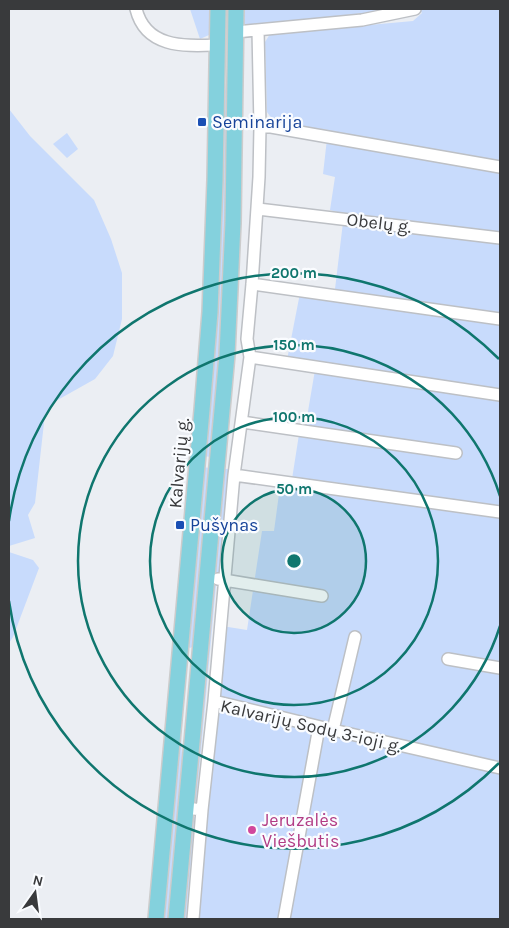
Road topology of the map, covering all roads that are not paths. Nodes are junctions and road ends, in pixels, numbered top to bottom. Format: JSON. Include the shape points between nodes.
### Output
{"nodes":[{"id":1,"x":136,"y":9,"type":"edge"},
{"id":2,"x":218,"y":9,"type":"edge"},
{"id":3,"x":236,"y":9,"type":"edge"},
{"id":4,"x":415,"y":9,"type":"edge"},
{"id":5,"x":258,"y":30,"type":"junction"},
{"id":6,"x":236,"y":38,"type":"junction"},
{"id":7,"x":218,"y":45,"type":"junction"},
{"id":8,"x":260,"y":127,"type":"junction"},
{"id":9,"x":500,"y":167,"type":"edge"},
{"id":10,"x":258,"y":209,"type":"junction"},
{"id":11,"x":500,"y":238,"type":"edge"},
{"id":12,"x":252,"y":284,"type":"junction"},
{"id":13,"x":500,"y":320,"type":"edge"},
{"id":14,"x":250,"y":357,"type":"junction"},
{"id":15,"x":500,"y":395,"type":"edge"},
{"id":16,"x":242,"y":422,"type":"junction"},
{"id":17,"x":456,"y":453,"type":"dead end"},
{"id":18,"x":234,"y":475,"type":"junction"},
{"id":19,"x":500,"y":512,"type":"edge"},
{"id":20,"x":206,"y":578,"type":"junction"},
{"id":21,"x":224,"y":579,"type":"junction"},
{"id":22,"x":322,"y":596,"type":"dead end"},
{"id":23,"x":355,"y":637,"type":"dead end"},
{"id":24,"x":181,"y":650,"type":"junction"},
{"id":25,"x":200,"y":651,"type":"junction"},
{"id":26,"x":448,"y":659,"type":"dead end"},
{"id":27,"x":500,"y":668,"type":"edge"},
{"id":28,"x":214,"y":701,"type":"junction"},
{"id":29,"x":320,"y":727,"type":"junction"},
{"id":30,"x":333,"y":730,"type":"junction"},
{"id":31,"x":500,"y":768,"type":"edge"},
{"id":32,"x":186,"y":808,"type":"junction"},
{"id":33,"x":202,"y":810,"type":"junction"},
{"id":34,"x":156,"y":919,"type":"edge"},
{"id":35,"x":176,"y":919,"type":"edge"},
{"id":36,"x":193,"y":919,"type":"edge"},
{"id":37,"x":284,"y":919,"type":"edge"}],
"edges":[{"from":1,"to":7,"type":"street","via":[[144,27],[160,40],[178,45]]},
{"from":2,"to":7,"type":"main road","name":"Kalvarijų g."},
{"from":3,"to":6,"type":"main road"},
{"from":4,"to":5,"type":"street","via":[[362,20]]},
{"from":5,"to":6,"type":"street"},
{"from":5,"to":8,"type":"street"},
{"from":6,"to":7,"type":"main road"},
{"from":6,"to":20,"type":"main road","via":[[228,335]]},
{"from":7,"to":24,"type":"main road","name":"Kalvarijų g.","via":[[210,312]]},
{"from":8,"to":9,"type":"street"},
{"from":8,"to":10,"type":"street"},
{"from":10,"to":11,"type":"street","name":"Obelų g."},
{"from":10,"to":12,"type":"street"},
{"from":12,"to":13,"type":"street"},
{"from":12,"to":14,"type":"street","via":[[247,339]]},
{"from":14,"to":15,"type":"street"},
{"from":14,"to":16,"type":"street"},
{"from":16,"to":17,"type":"street"},
{"from":16,"to":18,"type":"street"},
{"from":18,"to":19,"type":"street"},
{"from":18,"to":21,"type":"street"},
{"from":20,"to":21,"type":"street"},
{"from":20,"to":25,"type":"main road"},
{"from":21,"to":22,"type":"street"},
{"from":21,"to":28,"type":"street"},
{"from":23,"to":30,"type":"street"},
{"from":24,"to":25,"type":"main road"},
{"from":24,"to":34,"type":"main road","name":"Kalvarijų g."},
{"from":25,"to":32,"type":"main road"},
{"from":26,"to":27,"type":"street"},
{"from":28,"to":29,"type":"street","name":"Kalvarijų Sodų 3-ioji g."},
{"from":28,"to":33,"type":"street","name":"Kalvarijų Sodų 3-ioji g."},
{"from":29,"to":30,"type":"street","name":"Kalvarijų Sodų 3-ioji g."},
{"from":29,"to":37,"type":"street"},
{"from":30,"to":31,"type":"street","name":"Kalvarijų Sodų 3-ioji g."},
{"from":32,"to":33,"type":"street"},
{"from":32,"to":35,"type":"main road"},
{"from":33,"to":36,"type":"street","name":"Kalvarijų Sodų 3-ioji g."}]}
